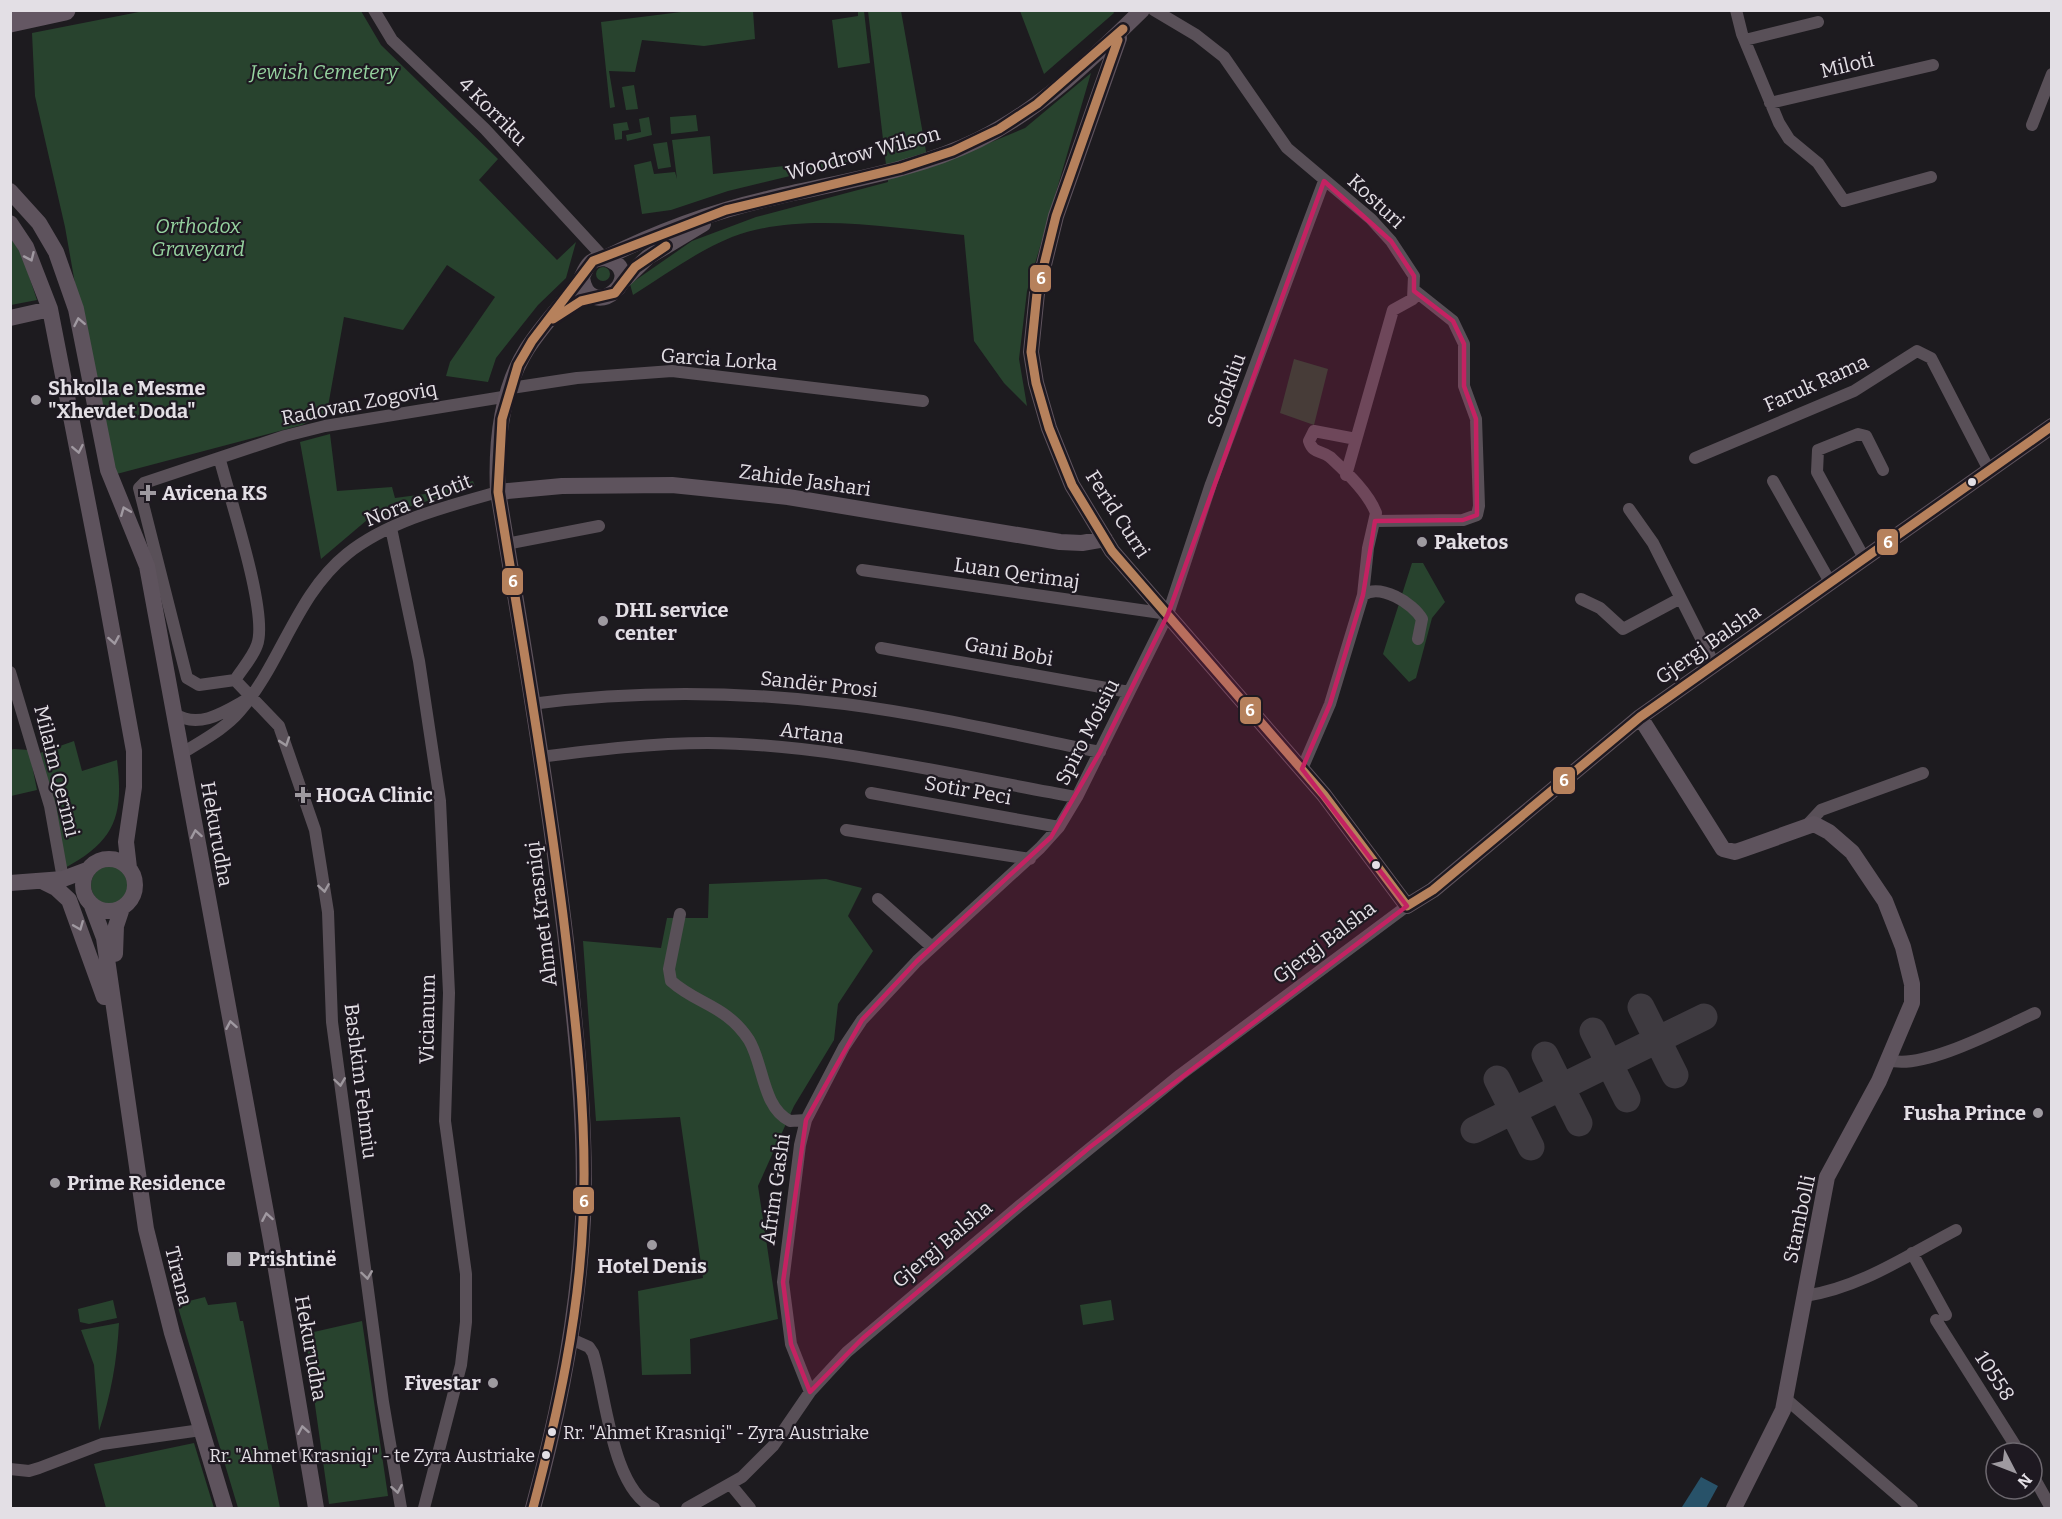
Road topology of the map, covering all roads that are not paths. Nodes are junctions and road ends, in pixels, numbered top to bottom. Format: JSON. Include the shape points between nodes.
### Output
{"nodes":[{"id":1,"x":65,"y":10,"type":"edge"},
{"id":2,"x":374,"y":10,"type":"edge"},
{"id":3,"x":1143,"y":10,"type":"edge"},
{"id":4,"x":1154,"y":10,"type":"edge"},
{"id":5,"x":1736,"y":10,"type":"edge"},
{"id":6,"x":10,"y":22,"type":"edge"},
{"id":7,"x":1818,"y":22,"type":"dead end"},
{"id":8,"x":1123,"y":29,"type":"junction"},
{"id":9,"x":1745,"y":40,"type":"junction"},
{"id":10,"x":1933,"y":65,"type":"dead end"},
{"id":11,"x":2052,"y":74,"type":"edge"},
{"id":12,"x":1770,"y":104,"type":"junction"},
{"id":13,"x":2032,"y":125,"type":"dead end"},
{"id":14,"x":1931,"y":177,"type":"dead end"},
{"id":15,"x":1324,"y":181,"type":"junction"},
{"id":16,"x":10,"y":191,"type":"edge"},
{"id":17,"x":727,"y":211,"type":"junction"},
{"id":18,"x":10,"y":223,"type":"edge"},
{"id":19,"x":586,"y":239,"type":"junction"},
{"id":20,"x":604,"y":258,"type":"junction"},
{"id":21,"x":584,"y":273,"type":"junction"},
{"id":22,"x":622,"y":282,"type":"junction"},
{"id":23,"x":1414,"y":290,"type":"junction"},
{"id":24,"x":595,"y":297,"type":"junction"},
{"id":25,"x":50,"y":309,"type":"junction"},
{"id":26,"x":10,"y":318,"type":"edge"},
{"id":27,"x":545,"y":325,"type":"junction"},
{"id":28,"x":510,"y":392,"type":"junction"},
{"id":29,"x":923,"y":401,"type":"dead end"},
{"id":30,"x":2052,"y":426,"type":"edge"},
{"id":31,"x":1356,"y":439,"type":"junction"},
{"id":32,"x":1695,"y":458,"type":"dead end"},
{"id":33,"x":219,"y":460,"type":"junction"},
{"id":34,"x":1883,"y":470,"type":"dead end"},
{"id":35,"x":1989,"y":470,"type":"junction"},
{"id":36,"x":1346,"y":475,"type":"junction"},
{"id":37,"x":1773,"y":481,"type":"dead end"},
{"id":38,"x":498,"y":492,"type":"junction"},
{"id":39,"x":1629,"y":509,"type":"dead end"},
{"id":40,"x":1375,"y":521,"type":"junction"},
{"id":41,"x":599,"y":525,"type":"dead end"},
{"id":42,"x":392,"y":528,"type":"junction"},
{"id":43,"x":1105,"y":539,"type":"junction"},
{"id":44,"x":506,"y":544,"type":"junction"},
{"id":45,"x":1864,"y":558,"type":"junction"},
{"id":46,"x":862,"y":570,"type":"dead end"},
{"id":47,"x":1830,"y":582,"type":"junction"},
{"id":48,"x":1363,"y":595,"type":"junction"},
{"id":49,"x":1581,"y":599,"type":"dead end"},
{"id":50,"x":1679,"y":599,"type":"junction"},
{"id":51,"x":1168,"y":614,"type":"junction"},
{"id":52,"x":1418,"y":639,"type":"dead end"},
{"id":53,"x":882,"y":648,"type":"dead end"},
{"id":54,"x":1715,"y":666,"type":"junction"},
{"id":55,"x":10,"y":672,"type":"edge"},
{"id":56,"x":235,"y":680,"type":"junction"},
{"id":57,"x":1129,"y":692,"type":"junction"},
{"id":58,"x":252,"y":695,"type":"junction"},
{"id":59,"x":531,"y":704,"type":"junction"},
{"id":60,"x":175,"y":714,"type":"junction"},
{"id":61,"x":1640,"y":717,"type":"junction"},
{"id":62,"x":1100,"y":752,"type":"junction"},
{"id":63,"x":181,"y":754,"type":"junction"},
{"id":64,"x":540,"y":757,"type":"junction"},
{"id":65,"x":1302,"y":769,"type":"junction"},
{"id":66,"x":1923,"y":773,"type":"dead end"},
{"id":67,"x":871,"y":793,"type":"dead end"},
{"id":68,"x":1077,"y":797,"type":"junction"},
{"id":69,"x":130,"y":803,"type":"junction"},
{"id":70,"x":1808,"y":824,"type":"junction"},
{"id":71,"x":1059,"y":827,"type":"junction"},
{"id":72,"x":846,"y":830,"type":"dead end"},
{"id":73,"x":106,"y":859,"type":"junction"},
{"id":74,"x":1030,"y":859,"type":"junction"},
{"id":75,"x":129,"y":868,"type":"junction"},
{"id":76,"x":87,"y":870,"type":"junction"},
{"id":77,"x":63,"y":879,"type":"junction"},
{"id":78,"x":44,"y":882,"type":"junction"},
{"id":79,"x":10,"y":883,"type":"edge"},
{"id":80,"x":878,"y":899,"type":"dead end"},
{"id":81,"x":89,"y":903,"type":"junction"},
{"id":82,"x":1407,"y":906,"type":"junction"},
{"id":83,"x":122,"y":908,"type":"junction"},
{"id":84,"x":680,"y":914,"type":"dead end"},
{"id":85,"x":932,"y":947,"type":"junction"},
{"id":86,"x":2035,"y":1013,"type":"dead end"},
{"id":87,"x":119,"y":1048,"type":"junction"},
{"id":88,"x":1889,"y":1060,"type":"junction"},
{"id":89,"x":806,"y":1120,"type":"junction"},
{"id":90,"x":1956,"y":1230,"type":"dead end"},
{"id":91,"x":1912,"y":1253,"type":"junction"},
{"id":92,"x":1805,"y":1296,"type":"junction"},
{"id":93,"x":571,"y":1339,"type":"junction"},
{"id":94,"x":810,"y":1392,"type":"junction"},
{"id":95,"x":1786,"y":1399,"type":"junction"},
{"id":96,"x":201,"y":1430,"type":"junction"},
{"id":97,"x":2013,"y":1441,"type":"edge"},
{"id":98,"x":10,"y":1468,"type":"edge"},
{"id":99,"x":731,"y":1485,"type":"junction"},
{"id":100,"x":648,"y":1507,"type":"edge"},
{"id":101,"x":1738,"y":1507,"type":"edge"},
{"id":102,"x":225,"y":1509,"type":"edge"},
{"id":103,"x":316,"y":1509,"type":"edge"},
{"id":104,"x":401,"y":1509,"type":"edge"},
{"id":105,"x":424,"y":1509,"type":"edge"},
{"id":106,"x":533,"y":1509,"type":"edge"},
{"id":107,"x":687,"y":1509,"type":"edge"},
{"id":108,"x":750,"y":1509,"type":"edge"},
{"id":109,"x":1912,"y":1509,"type":"edge"}],
"edges":[{"from":1,"to":6,"type":"highway"},
{"from":2,"to":19,"type":"street","name":"4 Korriku","via":[[392,40],[485,129]]},
{"from":3,"to":8,"type":"main road","name":"Woodrow Wilson"},
{"from":4,"to":15,"type":"street","name":"Kosturi","via":[[1224,57],[1287,148]]},
{"from":5,"to":9,"type":"street"},
{"from":7,"to":9,"type":"street"},
{"from":8,"to":17,"type":"main road","name":"Woodrow Wilson","via":[[1034,107],[979,140],[920,162]]},
{"from":8,"to":43,"type":"main road","name":"Ferid Curri","via":[[1056,216],[1037,293],[1031,344],[1036,383],[1053,437],[1072,486]]},
{"from":9,"to":12,"type":"street"},
{"from":10,"to":12,"type":"street","name":"Miloti"},
{"from":11,"to":13,"type":"street"},
{"from":12,"to":14,"type":"street","via":[[1789,139],[1818,163],[1844,201]]},
{"from":15,"to":23,"type":"street","name":"Kosturi","via":[[1371,219],[1391,241],[1414,276]]},
{"from":15,"to":51,"type":"street","name":"Sofokliu","via":[[1211,484]]},
{"from":60,"to":16,"type":"main road","name":"Hekurudha","one_way":true,"via":[[147,566],[108,470],[76,309],[56,252],[39,223]]},
{"from":17,"to":20,"type":"main road","name":"Ahmet Krasniqi","via":[[653,234]]},
{"from":17,"to":22,"type":"main road","via":[[648,257]]},
{"from":18,"to":25,"type":"main road","one_way":true,"via":[[26,247]]},
{"from":19,"to":20,"type":"street","name":"4 Korriku"},
{"from":19,"to":21,"type":"street"},
{"from":20,"to":21,"type":"main road","name":"Ahmet Krasniqi","via":[[593,260]]},
{"from":20,"to":22,"type":"main road","via":[[620,269]]},
{"from":21,"to":24,"type":"main road","via":[[586,290]]},
{"from":21,"to":27,"type":"main road","name":"Ahmet Krasniqi"},
{"from":22,"to":24,"type":"main road","via":[[609,297]]},
{"from":23,"to":31,"type":"street","via":[[1413,299],[1393,310]]},
{"from":23,"to":40,"type":"street","via":[[1452,321],[1464,344],[1464,386],[1476,419],[1479,506],[1473,519]]},
{"from":24,"to":27,"type":"main road","name":"Ahmet Krasniqi","via":[[571,307]]},
{"from":25,"to":26,"type":"main road"},
{"from":25,"to":69,"type":"main road","one_way":true,"via":[[134,751]]},
{"from":27,"to":28,"type":"main road","name":"Ahmet Krasniqi","via":[[526,351]]},
{"from":28,"to":29,"type":"street","name":"Garcia Lorka","via":[[577,378],[672,371]]},
{"from":28,"to":33,"type":"street","name":"Radovan Zogoviq","via":[[359,418],[285,436]]},
{"from":28,"to":38,"type":"main road","name":"Ahmet Krasniqi","via":[[498,447]]},
{"from":30,"to":35,"type":"main road","name":"Gjergj Balsha"},
{"from":31,"to":36,"type":"street"},
{"from":31,"to":36,"type":"street","via":[[1311,433],[1309,441],[1314,451],[1326,454]]},
{"from":32,"to":35,"type":"street","name":"Faruk Rama","via":[[1854,391],[1917,351],[1931,358]]},
{"from":33,"to":56,"type":"street","via":[[257,604],[257,646]]},
{"from":33,"to":56,"type":"street","name":"Radovan Zogoviq","via":[[151,479],[140,488],[187,678],[199,685]]},
{"from":34,"to":45,"type":"street","via":[[1866,436],[1858,434],[1818,450],[1817,472]]},
{"from":35,"to":45,"type":"main road","name":"Gjergj Balsha"},
{"from":36,"to":40,"type":"street","via":[[1372,504]]},
{"from":37,"to":47,"type":"street"},
{"from":38,"to":42,"type":"street","name":"Nora e Hotit"},
{"from":38,"to":43,"type":"main road","name":"Zahide Jashari","via":[[562,486],[672,485],[788,497],[1060,542]]},
{"from":38,"to":44,"type":"main road","name":"Ahmet Krasniqi"},
{"from":39,"to":50,"type":"street","via":[[1653,543]]},
{"from":40,"to":48,"type":"street"},
{"from":41,"to":44,"type":"street"},
{"from":42,"to":58,"type":"street","name":"Nora e Hotit","via":[[345,555],[312,592]]},
{"from":42,"to":105,"type":"street","name":"Vicianum","via":[[419,661],[440,801],[448,993],[445,1110],[466,1274],[461,1365]]},
{"from":43,"to":51,"type":"main road","name":"Ferid Curri"},
{"from":44,"to":59,"type":"main road","name":"Ahmet Krasniqi"},
{"from":45,"to":47,"type":"main road","name":"Gjergj Balsha"},
{"from":46,"to":51,"type":"street","name":"Luan Qerimaj"},
{"from":47,"to":54,"type":"main road","name":"Gjergj Balsha"},
{"from":48,"to":52,"type":"street","via":[[1379,592],[1401,599],[1422,619]]},
{"from":48,"to":65,"type":"street","via":[[1327,712]]},
{"from":49,"to":50,"type":"street","via":[[1600,608],[1623,629]]},
{"from":50,"to":54,"type":"street"},
{"from":51,"to":57,"type":"street","name":"Spiro Moisiu"},
{"from":51,"to":65,"type":"main road","name":"Ferid Curri"},
{"from":53,"to":57,"type":"street","name":"Gani Bobi"},
{"from":54,"to":61,"type":"main road","name":"Gjergj Balsha"},
{"from":55,"to":77,"type":"street","name":"Milaim Qerimi","via":[[50,806]]},
{"from":56,"to":58,"type":"street","name":"Bashkim Fehmiu"},
{"from":57,"to":62,"type":"street","name":"Spiro Moisiu"},
{"from":58,"to":60,"type":"street","name":"Nora e Hotit","via":[[217,717],[190,720]]},
{"from":58,"to":63,"type":"street","name":"Nora e Hotit","via":[[227,724]]},
{"from":58,"to":104,"type":"street","name":"Bashkim Fehmiu","one_way":true,"via":[[279,726],[315,830],[328,912],[332,1022]]},
{"from":59,"to":62,"type":"street","name":"Sandër Prosi","via":[[633,693],[767,697],[846,704]]},
{"from":59,"to":64,"type":"main road","name":"Ahmet Krasniqi"},
{"from":60,"to":63,"type":"main road","name":"Hekurudha"},
{"from":61,"to":70,"type":"main road","via":[[1724,849],[1735,852]]},
{"from":61,"to":82,"type":"main road","name":"Gjergj Balsha","via":[[1432,890]]},
{"from":62,"to":68,"type":"street","name":"Spiro Moisiu"},
{"from":103,"to":63,"type":"main road","name":"Hekurudha","one_way":true,"via":[[271,1240]]},
{"from":64,"to":68,"type":"street","name":"Artana","via":[[707,743],[743,745],[874,760]]},
{"from":64,"to":93,"type":"main road","name":"Ahmet Krasniqi","via":[[551,817],[576,1034],[581,1127],[583,1220]]},
{"from":65,"to":82,"type":"main road","name":"Ferid Curri"},
{"from":66,"to":70,"type":"street","via":[[1821,810]]},
{"from":67,"to":71,"type":"street","name":"Sotir Peci"},
{"from":68,"to":71,"type":"street","name":"Spiro Moisiu"},
{"from":69,"to":73,"type":"main road","via":[[122,830]]},
{"from":69,"to":75,"type":"main road","via":[[126,842]]},
{"from":70,"to":88,"type":"main road","name":"Stambolli","via":[[1824,828],[1852,852],[1885,901],[1903,947],[1912,984],[1912,1003]]},
{"from":71,"to":74,"type":"street","name":"Spiro Moisiu"},
{"from":72,"to":74,"type":"street"},
{"from":73,"to":75,"type":"main road"},
{"from":73,"to":76,"type":"main road"},
{"from":74,"to":85,"type":"street","name":"Spiro Moisiu"},
{"from":75,"to":83,"type":"main road","via":[[135,885],[129,902]]},
{"from":76,"to":77,"type":"main road"},
{"from":76,"to":81,"type":"main road","via":[[82,883]]},
{"from":77,"to":78,"type":"main road"},
{"from":78,"to":79,"type":"main road"},
{"from":78,"to":81,"type":"main road"},
{"from":78,"to":87,"type":"main road","one_way":true,"via":[[69,900],[92,958]]},
{"from":80,"to":85,"type":"street"},
{"from":81,"to":83,"type":"main road","via":[[107,912]]},
{"from":81,"to":87,"type":"main road","name":"Tirana","via":[[104,938]]},
{"from":82,"to":94,"type":"street","name":"Gjergj Balsha","via":[[1134,1111],[863,1338]]},
{"from":83,"to":87,"type":"main road","name":"Tirana","via":[[114,936]]},
{"from":84,"to":89,"type":"street","name":"Afrim Gashi","via":[[669,969],[672,981],[719,1008],[734,1023],[756,1053],[779,1113],[790,1121]]},
{"from":85,"to":89,"type":"street","name":"Spiro Moisiu","via":[[852,1033]]},
{"from":86,"to":88,"type":"street","via":[[1944,1052],[1905,1063]]},
{"from":87,"to":96,"type":"main road","name":"Tirana","via":[[146,1229]]},
{"from":88,"to":92,"type":"main road","name":"Stambolli","via":[[1827,1177]]},
{"from":89,"to":94,"type":"street","name":"Afrim Gashi","via":[[783,1282],[791,1344]]},
{"from":90,"to":91,"type":"street"},
{"from":91,"to":92,"type":"street","via":[[1847,1286]]},
{"from":91,"to":97,"type":"street","name":"10558","via":[[1941,1318]]},
{"from":92,"to":95,"type":"main road","name":"Stambolli"},
{"from":93,"to":100,"type":"street","via":[[593,1353],[621,1465],[631,1487]]},
{"from":93,"to":106,"type":"main road","name":"Ahmet Krasniqi","via":[[556,1420]]},
{"from":94,"to":99,"type":"street","name":"Gjergj Balsha","via":[[773,1446]]},
{"from":95,"to":101,"type":"main road","name":"Stambolli"},
{"from":95,"to":109,"type":"street"},
{"from":96,"to":98,"type":"street","via":[[102,1444],[29,1470]]},
{"from":96,"to":102,"type":"main road","name":"Tirana"},
{"from":99,"to":107,"type":"street","name":"Gjergj Balsha"},
{"from":99,"to":108,"type":"street"}]}
